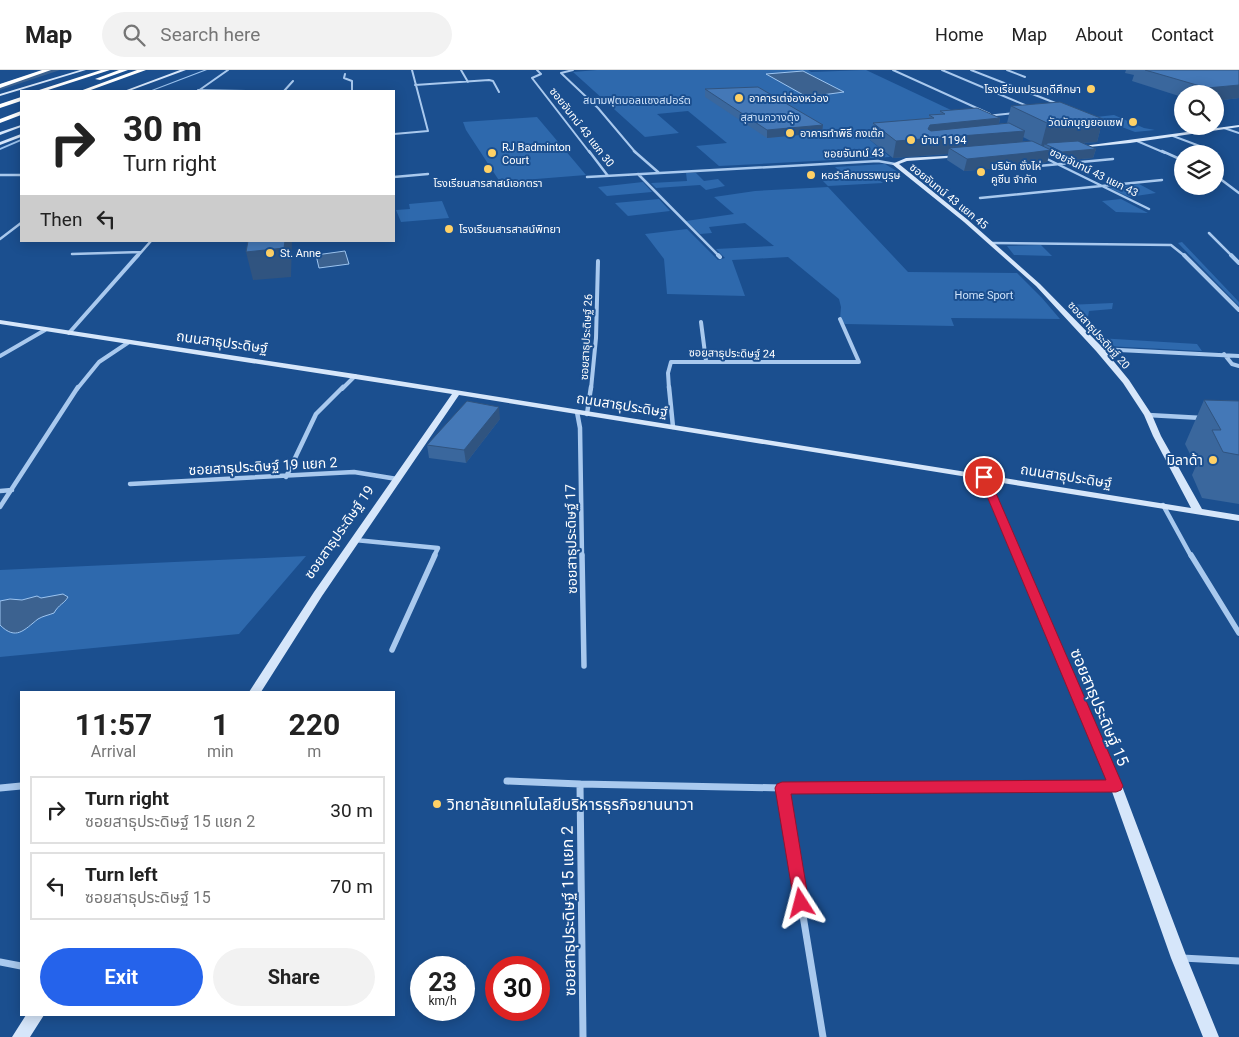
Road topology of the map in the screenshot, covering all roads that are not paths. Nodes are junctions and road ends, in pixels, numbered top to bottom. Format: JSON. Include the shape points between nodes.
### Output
{"nodes":[{"id":1,"x":48,"y":70,"type":"edge"},
{"id":2,"x":74,"y":70,"type":"edge"},
{"id":3,"x":84,"y":70,"type":"edge"},
{"id":4,"x":90,"y":70,"type":"edge"},
{"id":5,"x":108,"y":70,"type":"edge"},
{"id":6,"x":143,"y":70,"type":"edge"},
{"id":7,"x":174,"y":70,"type":"edge"},
{"id":8,"x":184,"y":70,"type":"edge"},
{"id":9,"x":228,"y":70,"type":"edge"},
{"id":10,"x":412,"y":70,"type":"edge"},
{"id":11,"x":461,"y":70,"type":"edge"},
{"id":12,"x":537,"y":70,"type":"edge"},
{"id":13,"x":573,"y":70,"type":"edge"},
{"id":14,"x":893,"y":70,"type":"edge"},
{"id":15,"x":942,"y":70,"type":"edge"},
{"id":16,"x":971,"y":70,"type":"edge"},
{"id":17,"x":1007,"y":70,"type":"edge"},
{"id":18,"x":154,"y":71,"type":"edge"},
{"id":19,"x":193,"y":71,"type":"edge"},
{"id":20,"x":128,"y":72,"type":"edge"},
{"id":21,"x":345,"y":74,"type":"dead end"},
{"id":22,"x":1025,"y":77,"type":"dead end"},
{"id":23,"x":293,"y":81,"type":"dead end"},
{"id":24,"x":468,"y":82,"type":"junction"},
{"id":25,"x":415,"y":85,"type":"junction"},
{"id":26,"x":0,"y":86,"type":"edge"},
{"id":27,"x":42,"y":90,"type":"edge"},
{"id":28,"x":43,"y":90,"type":"edge"},
{"id":29,"x":67,"y":90,"type":"edge"},
{"id":30,"x":85,"y":90,"type":"edge"},
{"id":31,"x":101,"y":90,"type":"edge"},
{"id":32,"x":119,"y":90,"type":"edge"},
{"id":33,"x":129,"y":90,"type":"edge"},
{"id":34,"x":141,"y":90,"type":"edge"},
{"id":35,"x":199,"y":90,"type":"edge"},
{"id":36,"x":285,"y":90,"type":"edge"},
{"id":37,"x":352,"y":90,"type":"edge"},
{"id":38,"x":499,"y":92,"type":"dead end"},
{"id":39,"x":0,"y":93,"type":"edge"},
{"id":40,"x":20,"y":97,"type":"edge"},
{"id":41,"x":20,"y":97,"type":"edge"},
{"id":42,"x":0,"y":102,"type":"edge"},
{"id":43,"x":0,"y":106,"type":"edge"},
{"id":44,"x":20,"y":106,"type":"edge"},
{"id":45,"x":1065,"y":107,"type":"edge"},
{"id":46,"x":1021,"y":112,"type":"edge"},
{"id":47,"x":1028,"y":112,"type":"edge"},
{"id":48,"x":0,"y":113,"type":"edge"},
{"id":49,"x":20,"y":113,"type":"edge"},
{"id":50,"x":992,"y":115,"type":"junction"},
{"id":51,"x":980,"y":117,"type":"edge"},
{"id":52,"x":20,"y":119,"type":"edge"},
{"id":53,"x":0,"y":121,"type":"edge"},
{"id":54,"x":0,"y":126,"type":"edge"},
{"id":55,"x":20,"y":126,"type":"edge"},
{"id":56,"x":1239,"y":126,"type":"edge"},
{"id":57,"x":1224,"y":128,"type":"joint"},
{"id":58,"x":20,"y":130,"type":"edge"},
{"id":59,"x":1239,"y":133,"type":"edge"},
{"id":60,"x":0,"y":134,"type":"edge"},
{"id":61,"x":395,"y":134,"type":"edge"},
{"id":62,"x":1179,"y":135,"type":"edge"},
{"id":63,"x":20,"y":136,"type":"edge"},
{"id":64,"x":1173,"y":136,"type":"junction"},
{"id":65,"x":0,"y":138,"type":"edge"},
{"id":66,"x":1137,"y":141,"type":"junction"},
{"id":67,"x":0,"y":144,"type":"edge"},
{"id":68,"x":1197,"y":145,"type":"edge"},
{"id":69,"x":1072,"y":147,"type":"edge"},
{"id":70,"x":1037,"y":154,"type":"edge"},
{"id":71,"x":966,"y":156,"type":"edge"},
{"id":72,"x":1174,"y":157,"type":"edge"},
{"id":73,"x":1113,"y":159,"type":"dead end"},
{"id":74,"x":895,"y":164,"type":"junction"},
{"id":75,"x":1056,"y":164,"type":"junction"},
{"id":76,"x":1028,"y":167,"type":"edge"},
{"id":77,"x":658,"y":173,"type":"junction"},
{"id":78,"x":428,"y":174,"type":"dead end"},
{"id":79,"x":638,"y":174,"type":"junction"},
{"id":80,"x":0,"y":175,"type":"edge"},
{"id":81,"x":20,"y":175,"type":"edge"},
{"id":82,"x":608,"y":176,"type":"junction"},
{"id":83,"x":395,"y":177,"type":"edge"},
{"id":84,"x":587,"y":177,"type":"dead end"},
{"id":85,"x":1162,"y":180,"type":"dead end"},
{"id":86,"x":1224,"y":182,"type":"edge"},
{"id":87,"x":1102,"y":186,"type":"junction"},
{"id":88,"x":1239,"y":193,"type":"edge"},
{"id":89,"x":980,"y":198,"type":"dead end"},
{"id":90,"x":1149,"y":209,"type":"dead end"},
{"id":91,"x":20,"y":224,"type":"edge"},
{"id":92,"x":1209,"y":233,"type":"dead end"},
{"id":93,"x":0,"y":239,"type":"edge"},
{"id":94,"x":150,"y":242,"type":"edge"},
{"id":95,"x":991,"y":243,"type":"junction"},
{"id":96,"x":141,"y":252,"type":"junction"},
{"id":97,"x":72,"y":254,"type":"dead end"},
{"id":98,"x":720,"y":257,"type":"dead end"},
{"id":99,"x":598,"y":261,"type":"dead end"},
{"id":100,"x":1239,"y":263,"type":"edge"},
{"id":101,"x":1239,"y":310,"type":"edge"},
{"id":102,"x":840,"y":319,"type":"dead end"},
{"id":103,"x":0,"y":322,"type":"edge"},
{"id":104,"x":701,"y":322,"type":"dead end"},
{"id":105,"x":45,"y":330,"type":"junction"},
{"id":106,"x":69,"y":333,"type":"junction"},
{"id":107,"x":130,"y":342,"type":"junction"},
{"id":108,"x":1099,"y":349,"type":"junction"},
{"id":109,"x":1224,"y":354,"type":"junction"},
{"id":110,"x":0,"y":356,"type":"edge"},
{"id":111,"x":1239,"y":356,"type":"edge"},
{"id":112,"x":706,"y":361,"type":"junction"},
{"id":113,"x":1239,"y":366,"type":"edge"},
{"id":114,"x":354,"y":376,"type":"junction"},
{"id":115,"x":456,"y":393,"type":"junction"},
{"id":116,"x":577,"y":412,"type":"junction"},
{"id":117,"x":587,"y":414,"type":"junction"},
{"id":118,"x":1148,"y":415,"type":"junction"},
{"id":119,"x":1212,"y":418,"type":"edge"},
{"id":120,"x":673,"y":427,"type":"junction"},
{"id":121,"x":286,"y":477,"type":"junction"},
{"id":122,"x":984,"y":477,"type":"junction"},
{"id":123,"x":397,"y":479,"type":"junction"},
{"id":124,"x":130,"y":484,"type":"dead end"},
{"id":125,"x":12,"y":490,"type":"junction"},
{"id":126,"x":0,"y":491,"type":"edge"},
{"id":127,"x":1162,"y":505,"type":"junction"},
{"id":128,"x":0,"y":507,"type":"edge"},
{"id":129,"x":1198,"y":511,"type":"junction"},
{"id":130,"x":1239,"y":518,"type":"edge"},
{"id":131,"x":355,"y":540,"type":"junction"},
{"id":132,"x":1239,"y":633,"type":"edge"},
{"id":133,"x":392,"y":650,"type":"dead end"},
{"id":134,"x":584,"y":666,"type":"dead end"},
{"id":135,"x":256,"y":691,"type":"edge"},
{"id":136,"x":507,"y":781,"type":"dead end"},
{"id":137,"x":580,"y":784,"type":"junction"},
{"id":138,"x":20,"y":786,"type":"edge"},
{"id":139,"x":1116,"y":786,"type":"junction"},
{"id":140,"x":0,"y":788,"type":"edge"},
{"id":141,"x":782,"y":788,"type":"junction"},
{"id":142,"x":1179,"y":958,"type":"junction"},
{"id":143,"x":1239,"y":961,"type":"edge"},
{"id":144,"x":0,"y":962,"type":"edge"},
{"id":145,"x":20,"y":966,"type":"edge"},
{"id":146,"x":35,"y":1016,"type":"edge"},
{"id":147,"x":20,"y":1037,"type":"edge"},
{"id":148,"x":583,"y":1037,"type":"edge"},
{"id":149,"x":823,"y":1037,"type":"edge"},
{"id":150,"x":1211,"y":1037,"type":"edge"}],
"edges":[{"from":1,"to":26,"type":"highway"},
{"from":2,"to":39,"type":"main road"},
{"from":3,"to":39,"type":"main road"},
{"from":4,"to":27,"type":"highway"},
{"from":5,"to":28,"type":"highway"},
{"from":6,"to":20,"type":"highway"},
{"from":7,"to":32,"type":"main road"},
{"from":8,"to":33,"type":"main road"},
{"from":9,"to":35,"type":"street"},
{"from":10,"to":25,"type":"street"},
{"from":11,"to":24,"type":"street"},
{"from":12,"to":82,"type":"street","name":"ซอยจันทน์ 43 แยก 30","via":[[541,74],[532,78]]},
{"from":13,"to":77,"type":"street","via":[[561,73]]},
{"from":14,"to":50,"type":"street"},
{"from":15,"to":47,"type":"street","via":[[1037,111]]},
{"from":16,"to":45,"type":"street"},
{"from":17,"to":22,"type":"street"},
{"from":18,"to":31,"type":"highway"},
{"from":19,"to":34,"type":"main road"},
{"from":20,"to":29,"type":"highway","via":[[115,73]]},
{"from":20,"to":30,"type":"highway"},
{"from":21,"to":37,"type":"street","via":[[344,78],[352,81]]},
{"from":23,"to":36,"type":"street"},
{"from":24,"to":25,"type":"street"},
{"from":24,"to":38,"type":"street","via":[[493,81]]},
{"from":25,"to":61,"type":"street","via":[[428,131]]},
{"from":40,"to":42,"type":"highway"},
{"from":41,"to":43,"type":"highway"},
{"from":44,"to":48,"type":"highway"},
{"from":46,"to":50,"type":"street"},
{"from":49,"to":53,"type":"highway"},
{"from":50,"to":51,"type":"street"},
{"from":52,"to":54,"type":"highway"},
{"from":55,"to":60,"type":"main road"},
{"from":56,"to":57,"type":"main road"},
{"from":57,"to":59,"type":"street"},
{"from":58,"to":65,"type":"main road"},
{"from":62,"to":64,"type":"main road"},
{"from":63,"to":67,"type":"main road"},
{"from":64,"to":66,"type":"main road"},
{"from":64,"to":68,"type":"street"},
{"from":66,"to":69,"type":"main road"},
{"from":66,"to":72,"type":"street"},
{"from":70,"to":75,"type":"street","name":"ซอยจันทน์ 43 แยก 43"},
{"from":71,"to":74,"type":"main road","name":"ซอยจันทน์ 43","via":[[906,160]]},
{"from":73,"to":75,"type":"street"},
{"from":74,"to":77,"type":"street","name":"ซอยจันทน์ 43","via":[[878,161]]},
{"from":74,"to":95,"type":"main road","name":"ซอยจันทน์ 43 แยก 45"},
{"from":75,"to":76,"type":"street"},
{"from":75,"to":87,"type":"street","name":"ซอยจันทน์ 43 แยก 43"},
{"from":77,"to":79,"type":"street","name":"ซอยจันทน์ 43"},
{"from":78,"to":83,"type":"street"},
{"from":79,"to":82,"type":"street","name":"ซอยจันทน์ 43"},
{"from":79,"to":98,"type":"street"},
{"from":80,"to":81,"type":"street"},
{"from":82,"to":84,"type":"street","name":"ซอยจันทน์ 43"},
{"from":85,"to":87,"type":"street"},
{"from":86,"to":88,"type":"street"},
{"from":87,"to":89,"type":"street"},
{"from":87,"to":90,"type":"street","name":"ซอยจันทน์ 43 แยก 43"},
{"from":91,"to":93,"type":"street"},
{"from":92,"to":100,"type":"street"},
{"from":94,"to":96,"type":"street"},
{"from":95,"to":101,"type":"street","via":[[1171,245]]},
{"from":95,"to":108,"type":"main road","name":"ซอยสาธุประดิษฐ์ 20","via":[[1038,285]]},
{"from":96,"to":97,"type":"street"},
{"from":96,"to":106,"type":"street"},
{"from":99,"to":117,"type":"street","name":"ซอยสาธุประดิษฐ์ 26","via":[[596,338]]},
{"from":102,"to":112,"type":"street","name":"ซอยสาธุประดิษฐ์ 24","via":[[859,362]]},
{"from":103,"to":105,"type":"main road","name":"ถนนสาธุประดิษฐ์"},
{"from":104,"to":112,"type":"street"},
{"from":105,"to":106,"type":"main road","name":"ถนนสาธุประดิษฐ์"},
{"from":105,"to":110,"type":"street"},
{"from":106,"to":107,"type":"main road","name":"ถนนสาธุประดิษฐ์"},
{"from":107,"to":114,"type":"main road","name":"ถนนสาธุประดิษฐ์"},
{"from":107,"to":125,"type":"street","via":[[99,362],[72,395]]},
{"from":108,"to":109,"type":"street"},
{"from":108,"to":118,"type":"main road","name":"ซอยสาธุประดิษฐ์ 20"},
{"from":109,"to":111,"type":"street"},
{"from":109,"to":113,"type":"street","via":[[1232,364]]},
{"from":112,"to":120,"type":"street","name":"ซอยสาธุประดิษฐ์ 24","via":[[671,362],[668,373]]},
{"from":114,"to":115,"type":"main road","name":"ถนนสาธุประดิษฐ์"},
{"from":114,"to":121,"type":"street","via":[[316,414]]},
{"from":115,"to":116,"type":"main road","name":"ถนนสาธุประดิษฐ์"},
{"from":115,"to":123,"type":"main road","name":"ซอยสาธุประดิษฐ์ 19"},
{"from":116,"to":117,"type":"main road","name":"ถนนสาธุประดิษฐ์"},
{"from":116,"to":134,"type":"street","name":"ซอยสาธุประดิษฐ์ 17","via":[[580,428]]},
{"from":117,"to":120,"type":"main road","name":"ถนนสาธุประดิษฐ์"},
{"from":118,"to":119,"type":"street"},
{"from":118,"to":129,"type":"main road","name":"ซอยสาธุประดิษฐ์ 20"},
{"from":120,"to":122,"type":"main road","name":"ถนนสาธุประดิษฐ์"},
{"from":121,"to":123,"type":"street","name":"ซอยสาธุประดิษฐ์ 19 แยก 2","via":[[354,472]]},
{"from":121,"to":124,"type":"street","name":"ซอยสาธุประดิษฐ์ 19 แยก 2"},
{"from":122,"to":127,"type":"main road","name":"ถนนสาธุประดิษฐ์"},
{"from":122,"to":139,"type":"main road","name":"ซอยสาธุประดิษฐ์ 15"},
{"from":123,"to":131,"type":"main road","name":"ซอยสาธุประดิษฐ์ 19"},
{"from":125,"to":126,"type":"street"},
{"from":125,"to":128,"type":"street"},
{"from":127,"to":129,"type":"main road","name":"ถนนสาธุประดิษฐ์"},
{"from":127,"to":132,"type":"street"},
{"from":129,"to":130,"type":"main road","name":"ถนนสาธุประดิษฐ์"},
{"from":131,"to":133,"type":"street","via":[[438,548]]},
{"from":131,"to":135,"type":"main road","name":"ซอยสาธุประดิษฐ์ 19"},
{"from":136,"to":137,"type":"street"},
{"from":137,"to":141,"type":"street"},
{"from":137,"to":148,"type":"street","name":"ซอยสาธุประดิษฐ์ 15 แยก 2"},
{"from":138,"to":140,"type":"street"},
{"from":139,"to":141,"type":"street"},
{"from":139,"to":142,"type":"main road","name":"ซอยสาธุประดิษฐ์ 15"},
{"from":141,"to":149,"type":"street"},
{"from":142,"to":143,"type":"street"},
{"from":142,"to":150,"type":"main road","name":"ซอยสาธุประดิษฐ์ 15"},
{"from":144,"to":145,"type":"street"},
{"from":146,"to":147,"type":"main road"}]}
